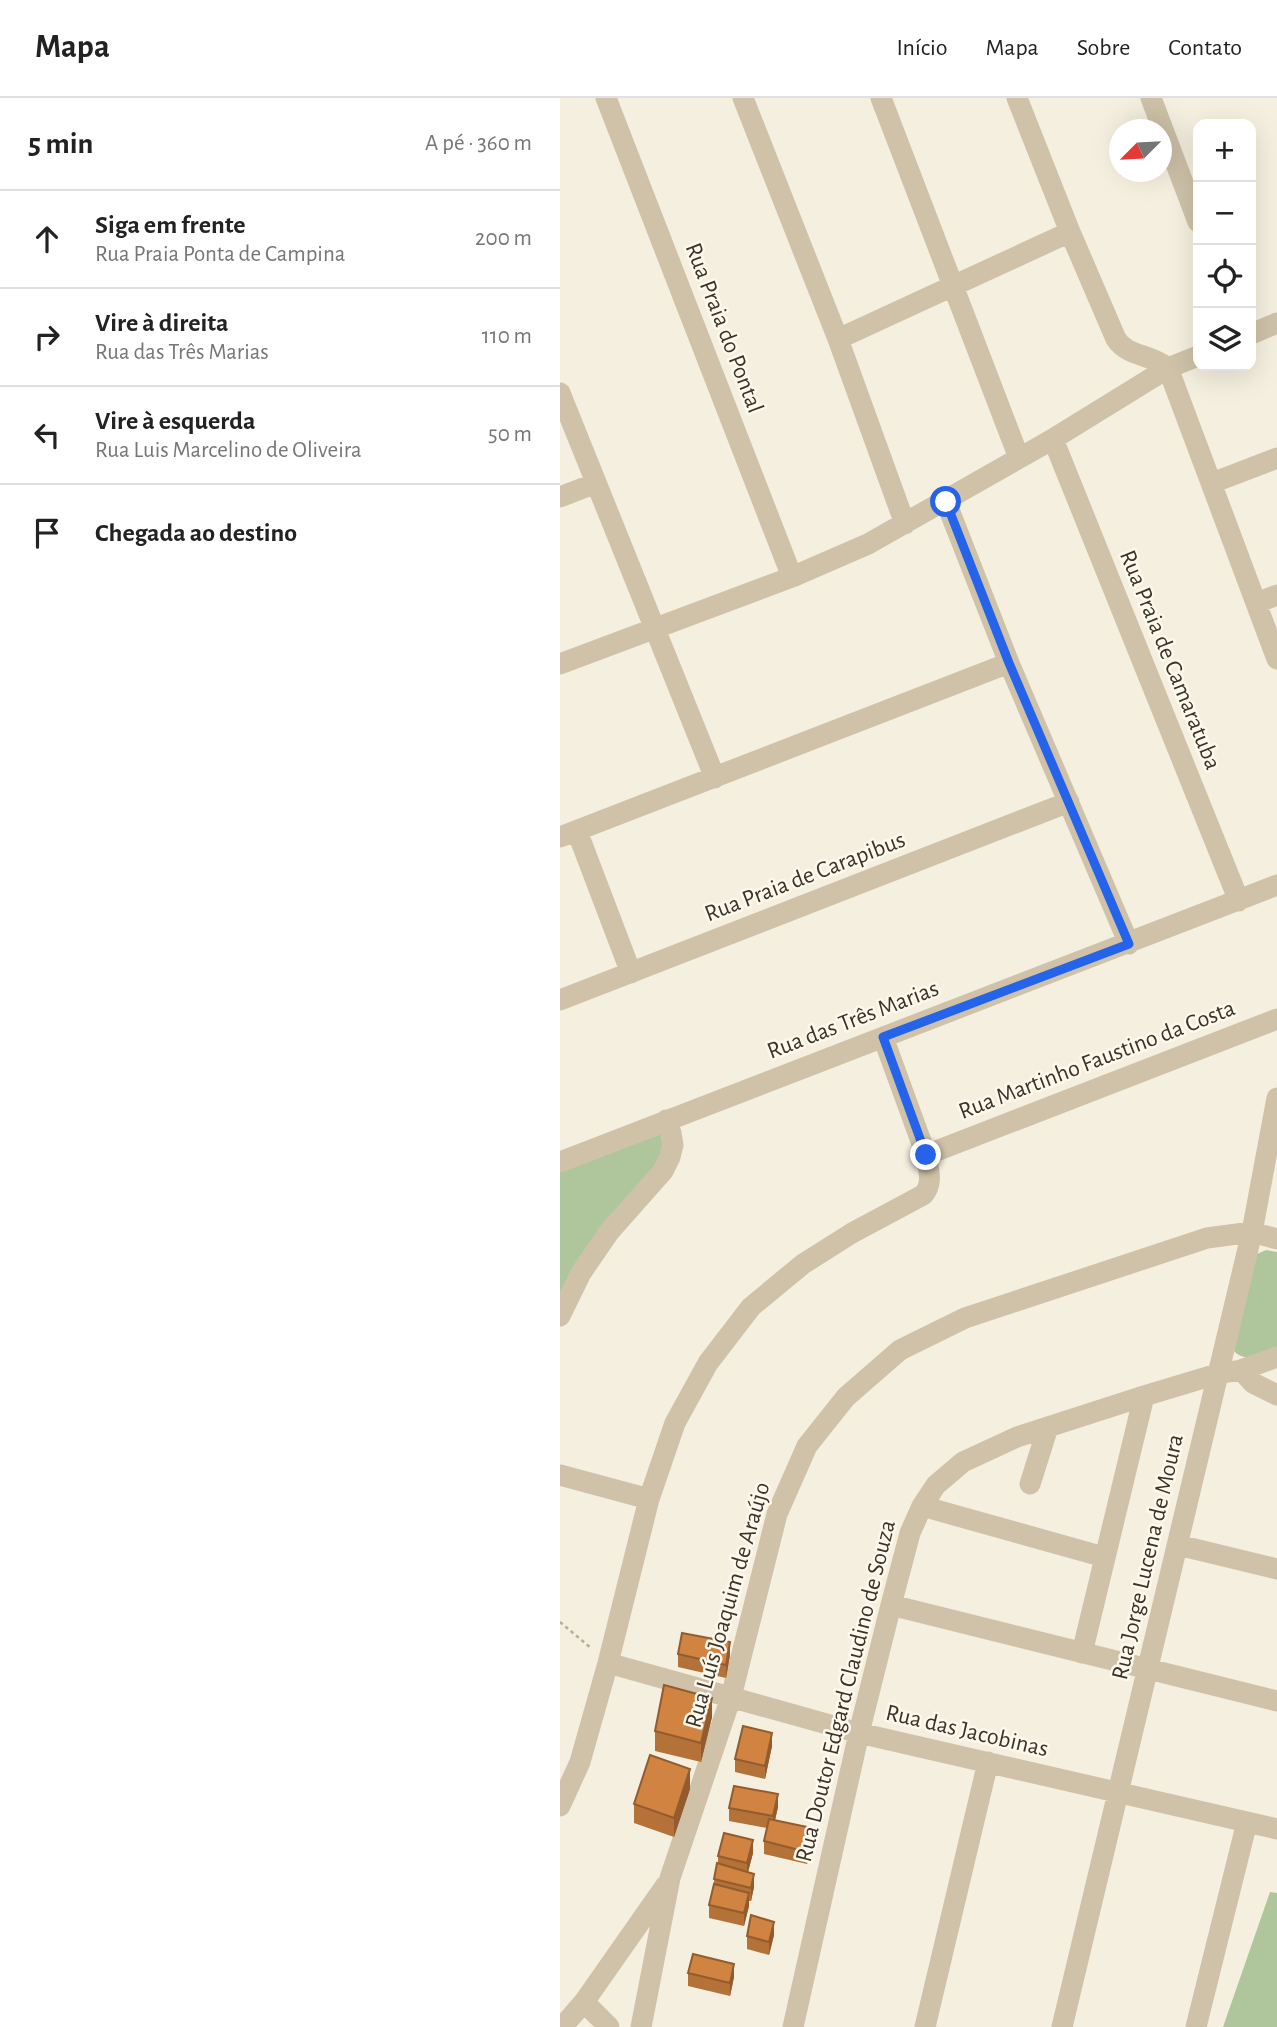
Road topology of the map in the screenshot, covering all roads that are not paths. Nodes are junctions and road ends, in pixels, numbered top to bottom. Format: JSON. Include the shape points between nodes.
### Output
{"nodes":[{"id":1,"x":606,"y":98,"type":"edge"},
{"id":2,"x":743,"y":98,"type":"edge"},
{"id":3,"x":881,"y":98,"type":"edge"},
{"id":4,"x":1017,"y":98,"type":"edge"},
{"id":5,"x":1151,"y":98,"type":"edge"},
{"id":6,"x":1193,"y":209,"type":"edge"},
{"id":7,"x":1070,"y":233,"type":"junction"},
{"id":8,"x":953,"y":285,"type":"junction"},
{"id":9,"x":1277,"y":323,"type":"edge"},
{"id":10,"x":1256,"y":332,"type":"edge"},
{"id":11,"x":838,"y":339,"type":"junction"},
{"id":12,"x":1193,"y":358,"type":"edge"},
{"id":13,"x":1168,"y":368,"type":"junction"},
{"id":14,"x":560,"y":393,"type":"edge"},
{"id":15,"x":1054,"y":439,"type":"junction"},
{"id":16,"x":1019,"y":458,"type":"junction"},
{"id":17,"x":1277,"y":458,"type":"edge"},
{"id":18,"x":1212,"y":483,"type":"junction"},
{"id":19,"x":596,"y":484,"type":"junction"},
{"id":20,"x":560,"y":497,"type":"edge"},
{"id":21,"x":946,"y":502,"type":"junction"},
{"id":22,"x":905,"y":524,"type":"junction"},
{"id":23,"x":792,"y":577,"type":"junction"},
{"id":24,"x":1277,"y":595,"type":"edge"},
{"id":25,"x":1256,"y":603,"type":"junction"},
{"id":26,"x":653,"y":627,"type":"junction"},
{"id":27,"x":1277,"y":659,"type":"edge"},
{"id":28,"x":1009,"y":663,"type":"junction"},
{"id":29,"x":560,"y":664,"type":"edge"},
{"id":30,"x":715,"y":778,"type":"junction"},
{"id":31,"x":1069,"y":802,"type":"junction"},
{"id":32,"x":569,"y":834,"type":"edge"},
{"id":33,"x":1277,"y":885,"type":"edge"},
{"id":34,"x":1239,"y":901,"type":"junction"},
{"id":35,"x":1129,"y":944,"type":"junction"},
{"id":36,"x":631,"y":973,"type":"junction"},
{"id":37,"x":560,"y":1000,"type":"edge"},
{"id":38,"x":1277,"y":1019,"type":"edge"},
{"id":39,"x":883,"y":1037,"type":"junction"},
{"id":40,"x":1277,"y":1098,"type":"edge"},
{"id":41,"x":666,"y":1120,"type":"junction"},
{"id":42,"x":926,"y":1155,"type":"junction"},
{"id":43,"x":560,"y":1161,"type":"edge"},
{"id":44,"x":1252,"y":1232,"type":"junction"},
{"id":45,"x":1277,"y":1239,"type":"edge"},
{"id":46,"x":560,"y":1316,"type":"edge"},
{"id":47,"x":1277,"y":1357,"type":"edge"},
{"id":48,"x":1241,"y":1370,"type":"junction"},
{"id":49,"x":1217,"y":1374,"type":"junction"},
{"id":50,"x":1277,"y":1395,"type":"edge"},
{"id":51,"x":1144,"y":1396,"type":"junction"},
{"id":52,"x":1048,"y":1427,"type":"junction"},
{"id":53,"x":560,"y":1475,"type":"edge"},
{"id":54,"x":1030,"y":1484,"type":"dead end"},
{"id":55,"x":649,"y":1499,"type":"junction"},
{"id":56,"x":922,"y":1506,"type":"junction"},
{"id":57,"x":1178,"y":1545,"type":"junction"},
{"id":58,"x":1104,"y":1557,"type":"junction"},
{"id":59,"x":1277,"y":1569,"type":"edge"},
{"id":60,"x":891,"y":1605,"type":"junction"},
{"id":61,"x":1082,"y":1653,"type":"junction"},
{"id":62,"x":608,"y":1663,"type":"junction"},
{"id":63,"x":1149,"y":1670,"type":"junction"},
{"id":64,"x":731,"y":1697,"type":"junction"},
{"id":65,"x":1277,"y":1700,"type":"edge"},
{"id":66,"x":859,"y":1733,"type":"junction"},
{"id":67,"x":988,"y":1762,"type":"junction"},
{"id":68,"x":1119,"y":1791,"type":"junction"},
{"id":69,"x":560,"y":1806,"type":"edge"},
{"id":70,"x":1247,"y":1822,"type":"junction"},
{"id":71,"x":1277,"y":1829,"type":"edge"},
{"id":72,"x":670,"y":1878,"type":"junction"},
{"id":73,"x":584,"y":2002,"type":"junction"},
{"id":74,"x":562,"y":2027,"type":"edge"},
{"id":75,"x":609,"y":2027,"type":"edge"},
{"id":76,"x":642,"y":2027,"type":"edge"},
{"id":77,"x":793,"y":2027,"type":"edge"},
{"id":78,"x":925,"y":2027,"type":"edge"},
{"id":79,"x":1062,"y":2027,"type":"edge"},
{"id":80,"x":1196,"y":2027,"type":"edge"}],
"edges":[{"from":1,"to":23,"type":"street","name":"Rua Praia do Pontal"},
{"from":2,"to":11,"type":"street"},
{"from":3,"to":8,"type":"street"},
{"from":4,"to":7,"type":"street"},
{"from":5,"to":6,"type":"street"},
{"from":7,"to":8,"type":"street"},
{"from":7,"to":13,"type":"street","via":[[1122,348]]},
{"from":8,"to":11,"type":"street"},
{"from":8,"to":16,"type":"street"},
{"from":9,"to":10,"type":"street"},
{"from":11,"to":22,"type":"street"},
{"from":12,"to":13,"type":"street"},
{"from":13,"to":15,"type":"street"},
{"from":13,"to":18,"type":"street"},
{"from":14,"to":19,"type":"street"},
{"from":15,"to":16,"type":"street"},
{"from":15,"to":34,"type":"street","name":"Rua Praia de Camaratuba"},
{"from":16,"to":21,"type":"street"},
{"from":17,"to":18,"type":"street"},
{"from":18,"to":25,"type":"street"},
{"from":19,"to":20,"type":"street"},
{"from":19,"to":26,"type":"street"},
{"from":21,"to":22,"type":"street"},
{"from":21,"to":28,"type":"street"},
{"from":22,"to":23,"type":"street"},
{"from":23,"to":26,"type":"street"},
{"from":24,"to":25,"type":"street"},
{"from":25,"to":27,"type":"street"},
{"from":26,"to":29,"type":"street"},
{"from":26,"to":30,"type":"street"},
{"from":28,"to":30,"type":"street"},
{"from":28,"to":31,"type":"street"},
{"from":30,"to":32,"type":"street"},
{"from":31,"to":35,"type":"street"},
{"from":31,"to":36,"type":"street","name":"Rua Praia de Carapibus"},
{"from":32,"to":36,"type":"street"},
{"from":33,"to":34,"type":"street","name":"Rua das Três Marias"},
{"from":34,"to":35,"type":"street","name":"Rua das Três Marias"},
{"from":35,"to":39,"type":"street","name":"Rua das Três Marias"},
{"from":36,"to":37,"type":"street","name":"Rua Praia de Carapibus"},
{"from":38,"to":42,"type":"street","name":"Rua Martinho Faustino da Costa"},
{"from":39,"to":41,"type":"street","name":"Rua das Três Marias"},
{"from":39,"to":42,"type":"street"},
{"from":40,"to":44,"type":"street","name":"Rua Jorge Lucena de Moura"},
{"from":41,"to":43,"type":"street","name":"Rua das Três Marias"},
{"from":41,"to":46,"type":"street","via":[[673,1145],[663,1171],[609,1232],[581,1273]]},
{"from":42,"to":55,"type":"street","via":[[930,1184],[923,1195],[803,1264],[751,1307],[708,1363],[675,1423]]},
{"from":44,"to":45,"type":"street"},
{"from":44,"to":49,"type":"street","name":"Rua Jorge Lucena de Moura"},
{"from":44,"to":64,"type":"street","name":"Rua Luís Joaquim de Araújo","via":[[1207,1238],[965,1318],[900,1350],[846,1397],[807,1446],[777,1514]]},
{"from":47,"to":48,"type":"street","name":"Rua Doutor Edgard Claudino de Souza"},
{"from":48,"to":49,"type":"street","name":"Rua Doutor Edgard Claudino de Souza"},
{"from":48,"to":50,"type":"street"},
{"from":49,"to":51,"type":"street","name":"Rua Doutor Edgard Claudino de Souza"},
{"from":49,"to":57,"type":"street","name":"Rua Jorge Lucena de Moura"},
{"from":51,"to":52,"type":"street","name":"Rua Doutor Edgard Claudino de Souza"},
{"from":51,"to":58,"type":"street"},
{"from":52,"to":54,"type":"street"},
{"from":52,"to":56,"type":"street","name":"Rua Doutor Edgard Claudino de Souza","via":[[963,1462],[936,1485]]},
{"from":53,"to":55,"type":"street"},
{"from":55,"to":62,"type":"street"},
{"from":56,"to":58,"type":"street"},
{"from":56,"to":60,"type":"street","name":"Rua Doutor Edgard Claudino de Souza"},
{"from":57,"to":59,"type":"street"},
{"from":57,"to":63,"type":"street","name":"Rua Jorge Lucena de Moura"},
{"from":58,"to":61,"type":"street"},
{"from":60,"to":61,"type":"street"},
{"from":60,"to":66,"type":"street","name":"Rua Doutor Edgard Claudino de Souza"},
{"from":61,"to":63,"type":"street"},
{"from":62,"to":64,"type":"street","name":"Rua das Jacobinas"},
{"from":62,"to":69,"type":"street","via":[[580,1762]]},
{"from":63,"to":65,"type":"street"},
{"from":63,"to":68,"type":"street","name":"Rua Jorge Lucena de Moura"},
{"from":64,"to":66,"type":"street","name":"Rua das Jacobinas"},
{"from":64,"to":72,"type":"street","name":"Rua Luís Joaquim de Araújo"},
{"from":66,"to":67,"type":"street","name":"Rua das Jacobinas"},
{"from":66,"to":77,"type":"street","name":"Rua Doutor Edgard Claudino de Souza"},
{"from":67,"to":68,"type":"street","name":"Rua das Jacobinas"},
{"from":67,"to":78,"type":"street"},
{"from":68,"to":70,"type":"street","name":"Rua das Jacobinas"},
{"from":68,"to":79,"type":"street","name":"Rua Jorge Lucena de Moura"},
{"from":70,"to":71,"type":"street","name":"Rua das Jacobinas"},
{"from":70,"to":80,"type":"street"},
{"from":72,"to":73,"type":"street"},
{"from":72,"to":76,"type":"street","name":"Rua Luís Joaquim de Araújo"},
{"from":73,"to":74,"type":"street"},
{"from":73,"to":75,"type":"street"}]}
